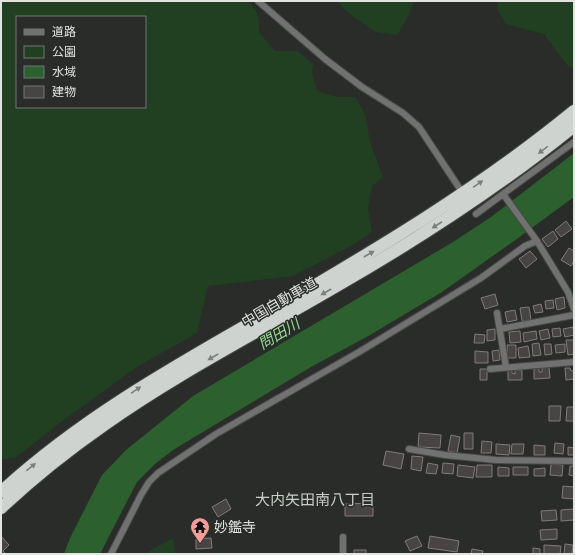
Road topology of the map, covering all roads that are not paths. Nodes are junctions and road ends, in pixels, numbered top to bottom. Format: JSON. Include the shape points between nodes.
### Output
{"nodes":[{"id":1,"x":258,"y":1,"type":"edge"},
{"id":2,"x":574,"y":111,"type":"edge"},
{"id":3,"x":574,"y":126,"type":"edge"},
{"id":4,"x":574,"y":142,"type":"edge"},
{"id":5,"x":460,"y":189,"type":"dead end"},
{"id":6,"x":505,"y":197,"type":"junction"},
{"id":7,"x":476,"y":214,"type":"dead end"},
{"id":8,"x":537,"y":241,"type":"junction"},
{"id":9,"x":574,"y":309,"type":"edge"},
{"id":10,"x":497,"y":313,"type":"dead end"},
{"id":11,"x":574,"y":315,"type":"edge"},
{"id":12,"x":500,"y":329,"type":"junction"},
{"id":13,"x":574,"y":362,"type":"edge"},
{"id":14,"x":506,"y":367,"type":"junction"},
{"id":15,"x":490,"y":369,"type":"dead end"},
{"id":16,"x":409,"y":449,"type":"dead end"},
{"id":17,"x":574,"y":461,"type":"edge"},
{"id":18,"x":1,"y":492,"type":"edge"},
{"id":19,"x":1,"y":508,"type":"edge"},
{"id":20,"x":343,"y":537,"type":"dead end"},
{"id":21,"x":111,"y":554,"type":"edge"},
{"id":22,"x":342,"y":554,"type":"edge"}],
"edges":[{"from":1,"to":5,"type":"street","via":[[325,59],[419,127]]},
{"from":18,"to":2,"type":"highway","name":"中国自動車道","one_way":true,"via":[[110,407],[432,215],[515,157]]},
{"from":3,"to":19,"type":"highway","name":"中国自動車道","one_way":true,"via":[[522,167],[439,224],[158,390],[104,425],[58,458]]},
{"from":4,"to":6,"type":"street"},
{"from":6,"to":7,"type":"street"},
{"from":6,"to":8,"type":"street"},
{"from":8,"to":9,"type":"street","via":[[568,292]]},
{"from":8,"to":21,"type":"street","via":[[525,246],[481,278],[359,352],[216,434],[158,473],[141,495]]},
{"from":10,"to":12,"type":"street"},
{"from":11,"to":12,"type":"street"},
{"from":12,"to":14,"type":"street"},
{"from":13,"to":14,"type":"street"},
{"from":14,"to":15,"type":"street"},
{"from":16,"to":17,"type":"street","via":[[445,456],[496,460]]},
{"from":20,"to":22,"type":"street"}]}
